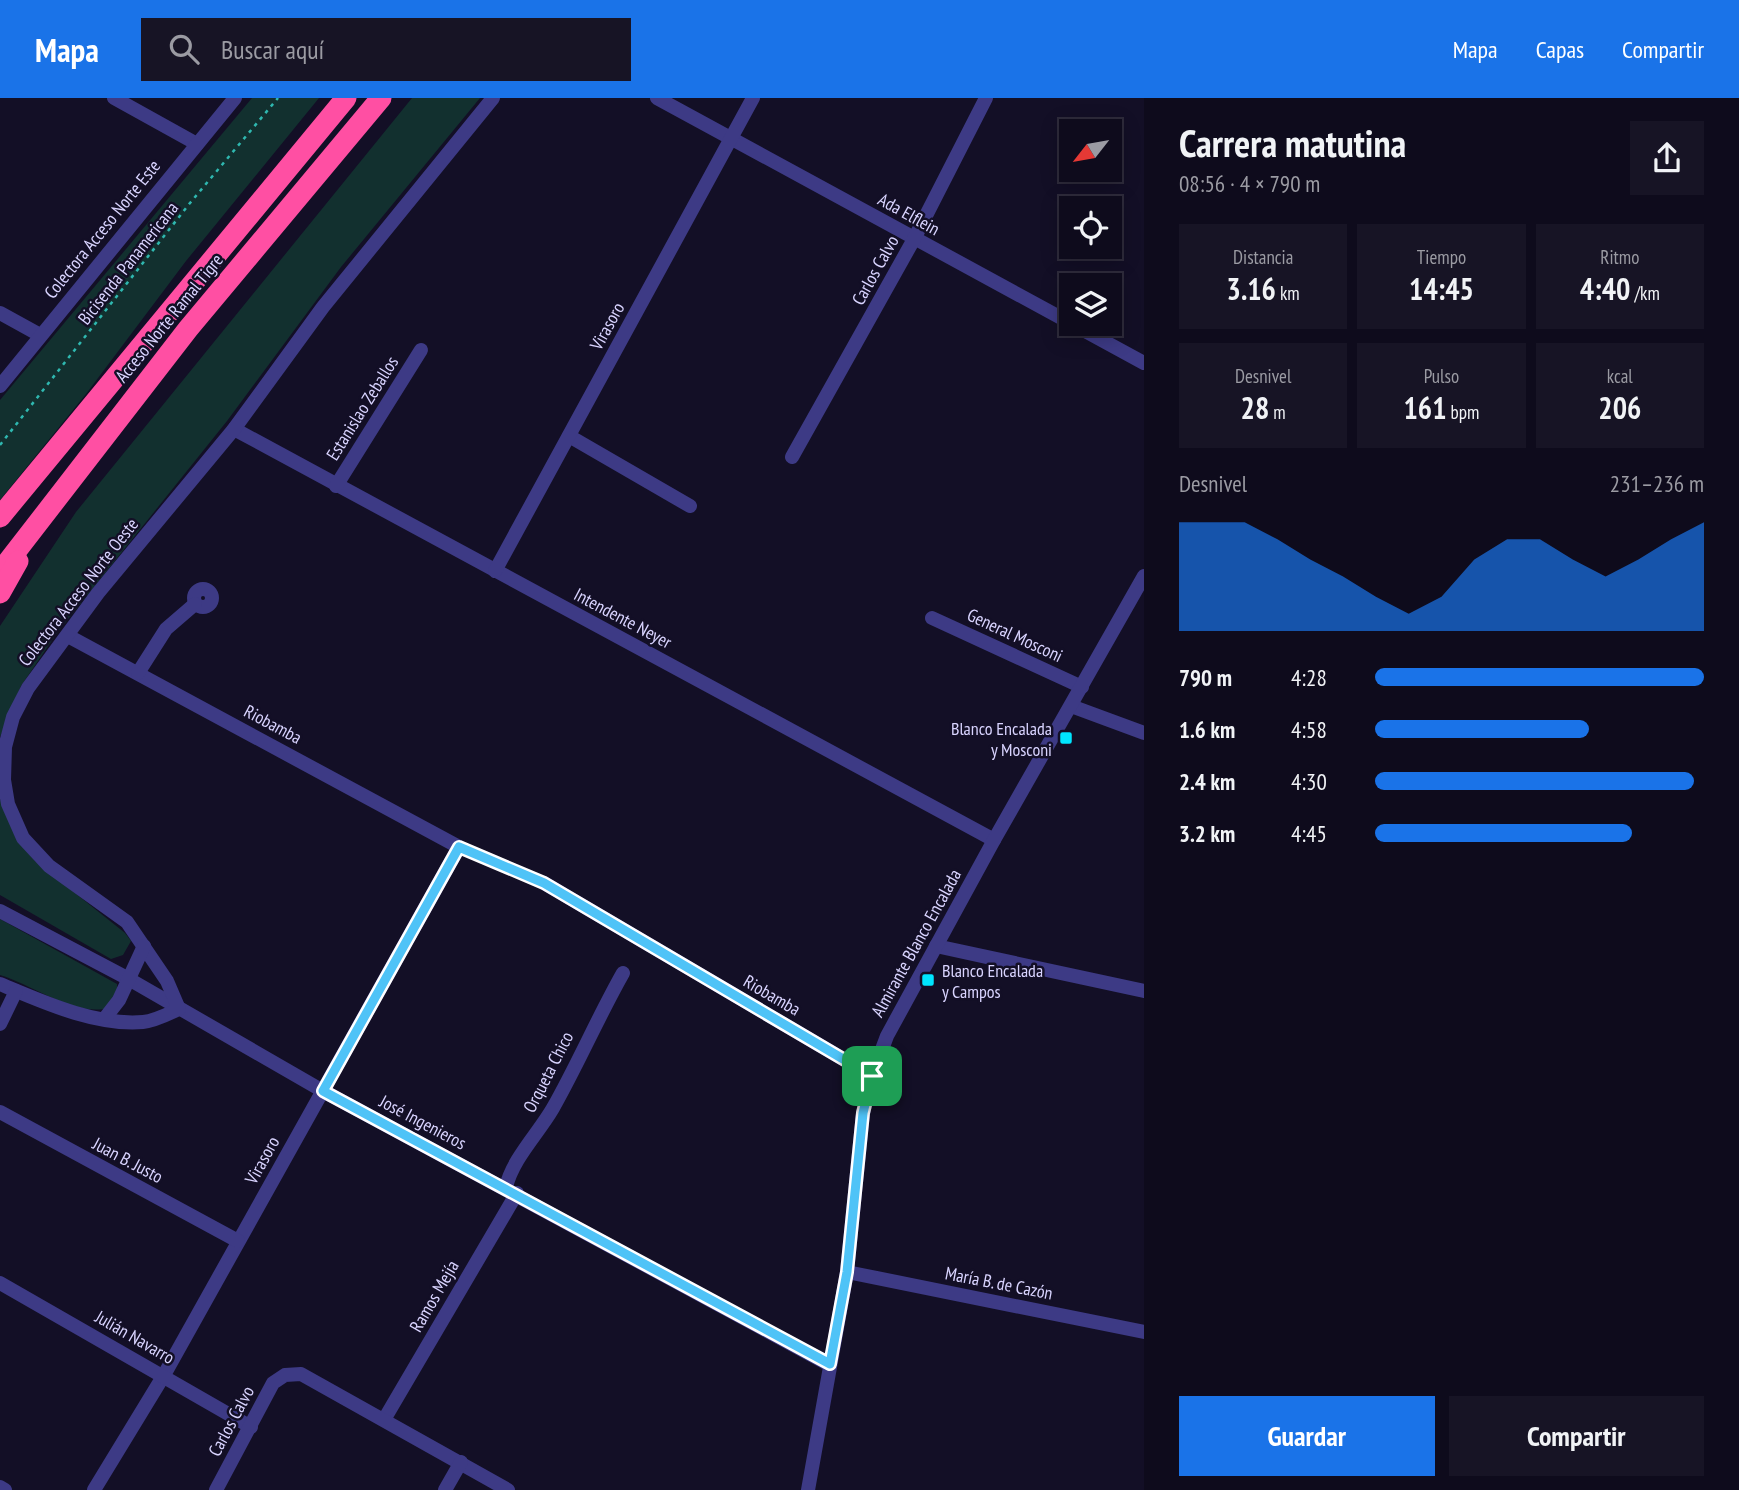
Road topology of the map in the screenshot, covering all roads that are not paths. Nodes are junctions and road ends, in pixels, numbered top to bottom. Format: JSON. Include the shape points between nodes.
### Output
{"nodes":[{"id":1,"x":114,"y":98,"type":"edge"},
{"id":2,"x":235,"y":98,"type":"edge"},
{"id":3,"x":346,"y":98,"type":"edge"},
{"id":4,"x":381,"y":98,"type":"edge"},
{"id":5,"x":387,"y":98,"type":"edge"},
{"id":6,"x":493,"y":98,"type":"edge"},
{"id":7,"x":657,"y":98,"type":"edge"},
{"id":8,"x":753,"y":98,"type":"edge"},
{"id":9,"x":986,"y":98,"type":"edge"},
{"id":10,"x":352,"y":132,"type":"junction"},
{"id":11,"x":731,"y":138,"type":"junction"},
{"id":12,"x":197,"y":144,"type":"junction"},
{"id":13,"x":914,"y":239,"type":"junction"},
{"id":14,"x":0,"y":313,"type":"edge"},
{"id":15,"x":40,"y":335,"type":"junction"},
{"id":16,"x":421,"y":350,"type":"dead end"},
{"id":17,"x":1144,"y":363,"type":"edge"},
{"id":18,"x":0,"y":386,"type":"edge"},
{"id":19,"x":234,"y":429,"type":"junction"},
{"id":20,"x":569,"y":436,"type":"junction"},
{"id":21,"x":792,"y":457,"type":"dead end"},
{"id":22,"x":336,"y":486,"type":"junction"},
{"id":23,"x":690,"y":506,"type":"dead end"},
{"id":24,"x":42,"y":516,"type":"junction"},
{"id":25,"x":0,"y":517,"type":"edge"},
{"id":26,"x":495,"y":571,"type":"junction"},
{"id":27,"x":0,"y":572,"type":"edge"},
{"id":28,"x":1144,"y":576,"type":"edge"},
{"id":29,"x":0,"y":593,"type":"edge"},
{"id":30,"x":195,"y":604,"type":"dead end"},
{"id":31,"x":932,"y":618,"type":"dead end"},
{"id":32,"x":68,"y":636,"type":"junction"},
{"id":33,"x":138,"y":673,"type":"junction"},
{"id":34,"x":1082,"y":687,"type":"junction"},
{"id":35,"x":1071,"y":706,"type":"junction"},
{"id":36,"x":1144,"y":733,"type":"edge"},
{"id":37,"x":994,"y":840,"type":"junction"},
{"id":38,"x":459,"y":847,"type":"joint"},
{"id":39,"x":544,"y":883,"type":"road end"},
{"id":40,"x":0,"y":911,"type":"edge"},
{"id":41,"x":144,"y":946,"type":"junction"},
{"id":42,"x":936,"y":946,"type":"junction"},
{"id":43,"x":623,"y":972,"type":"dead end"},
{"id":44,"x":128,"y":978,"type":"junction"},
{"id":45,"x":0,"y":984,"type":"edge"},
{"id":46,"x":16,"y":991,"type":"junction"},
{"id":47,"x":1144,"y":991,"type":"edge"},
{"id":48,"x":179,"y":1009,"type":"junction"},
{"id":49,"x":105,"y":1018,"type":"junction"},
{"id":50,"x":0,"y":1024,"type":"edge"},
{"id":51,"x":872,"y":1076,"type":"junction"},
{"id":52,"x":323,"y":1091,"type":"junction"},
{"id":53,"x":0,"y":1112,"type":"edge"},
{"id":54,"x":512,"y":1190,"type":"junction"},
{"id":55,"x":239,"y":1241,"type":"junction"},
{"id":56,"x":847,"y":1272,"type":"junction"},
{"id":57,"x":0,"y":1283,"type":"edge"},
{"id":58,"x":1144,"y":1332,"type":"edge"},
{"id":59,"x":830,"y":1364,"type":"junction"},
{"id":60,"x":164,"y":1375,"type":"junction"},
{"id":61,"x":385,"y":1418,"type":"junction"},
{"id":62,"x":251,"y":1427,"type":"junction"},
{"id":63,"x":461,"y":1462,"type":"junction"},
{"id":64,"x":0,"y":1487,"type":"edge"},
{"id":65,"x":5,"y":1490,"type":"edge"},
{"id":66,"x":94,"y":1490,"type":"edge"},
{"id":67,"x":216,"y":1490,"type":"edge"},
{"id":68,"x":445,"y":1490,"type":"edge"},
{"id":69,"x":508,"y":1490,"type":"edge"},
{"id":70,"x":808,"y":1490,"type":"edge"}],
"edges":[{"from":1,"to":12,"type":"street"},
{"from":2,"to":12,"type":"street","name":"Colectora Acceso Norte Este"},
{"from":3,"to":25,"type":"highway","name":"Acceso Norte Ramal Tigre"},
{"from":4,"to":10,"type":"highway","name":"Acceso Norte Ramal Tigre"},
{"from":5,"to":10,"type":"highway"},
{"from":6,"to":19,"type":"street","name":"Colectora Acceso Norte Oeste","via":[[323,307]]},
{"from":7,"to":11,"type":"street","name":"Ada Elflein"},
{"from":8,"to":11,"type":"street","name":"Virasoro"},
{"from":9,"to":13,"type":"street","name":"Carlos Calvo"},
{"from":10,"to":24,"type":"highway","name":"Acceso Norte Ramal Tigre","via":[[188,329]]},
{"from":11,"to":13,"type":"street","name":"Ada Elflein"},
{"from":11,"to":20,"type":"street","name":"Virasoro"},
{"from":12,"to":15,"type":"street","name":"Colectora Acceso Norte Este"},
{"from":13,"to":17,"type":"street","name":"Ada Elflein"},
{"from":13,"to":21,"type":"street","name":"Carlos Calvo"},
{"from":14,"to":15,"type":"street"},
{"from":15,"to":18,"type":"street","name":"Colectora Acceso Norte Este"},
{"from":16,"to":22,"type":"street","name":"Estanislao Zeballos"},
{"from":19,"to":22,"type":"street","name":"Intendente Neyer"},
{"from":19,"to":32,"type":"street","name":"Colectora Acceso Norte Oeste"},
{"from":20,"to":23,"type":"street"},
{"from":20,"to":26,"type":"street","name":"Virasoro"},
{"from":22,"to":26,"type":"street","name":"Intendente Neyer"},
{"from":24,"to":27,"type":"highway","name":"Acceso Norte Ramal Tigre"},
{"from":24,"to":29,"type":"highway"},
{"from":26,"to":37,"type":"street","name":"Intendente Neyer"},
{"from":28,"to":34,"type":"street","name":"Almirante Blanco Encalada"},
{"from":30,"to":33,"type":"street","via":[[166,629]]},
{"from":31,"to":34,"type":"street","name":"General Mosconi"},
{"from":32,"to":33,"type":"street","name":"Riobamba"},
{"from":32,"to":41,"type":"street","name":"Colectora Acceso Norte Oeste","via":[[28,688],[13,717],[5,747],[8,804],[23,838],[48,866],[127,922]]},
{"from":33,"to":38,"type":"street","name":"Riobamba"},
{"from":34,"to":35,"type":"street","name":"Almirante Blanco Encalada"},
{"from":35,"to":36,"type":"street"},
{"from":35,"to":37,"type":"street","name":"Almirante Blanco Encalada"},
{"from":37,"to":42,"type":"street","name":"Almirante Blanco Encalada"},
{"from":38,"to":52,"type":"street","name":"Virasoro"},
{"from":39,"to":51,"type":"street","name":"Riobamba"},
{"from":40,"to":44,"type":"street","name":"José Ingenieros"},
{"from":41,"to":44,"type":"street"},
{"from":41,"to":48,"type":"street","name":"Colectora Acceso Norte Oeste"},
{"from":42,"to":47,"type":"street"},
{"from":42,"to":51,"type":"street","name":"Almirante Blanco Encalada","via":[[887,1036]]},
{"from":43,"to":54,"type":"street","name":"Orqueta Chico","via":[[536,1137],[514,1164]]},
{"from":44,"to":48,"type":"street","name":"José Ingenieros"},
{"from":44,"to":49,"type":"street"},
{"from":45,"to":46,"type":"street"},
{"from":46,"to":49,"type":"street","via":[[72,1012]]},
{"from":46,"to":50,"type":"street"},
{"from":48,"to":49,"type":"street","via":[[144,1022]]},
{"from":48,"to":52,"type":"street","name":"José Ingenieros"},
{"from":51,"to":56,"type":"street","name":"Almirante Blanco Encalada","via":[[863,1113]]},
{"from":52,"to":54,"type":"street","name":"José Ingenieros"},
{"from":52,"to":55,"type":"street","name":"Virasoro"},
{"from":53,"to":55,"type":"street","name":"Juan B. Justo"},
{"from":54,"to":59,"type":"street","name":"José Ingenieros"},
{"from":54,"to":61,"type":"street","name":"Ramos Mejía"},
{"from":55,"to":60,"type":"street","name":"Virasoro"},
{"from":56,"to":58,"type":"street","name":"María B. de Cazón"},
{"from":56,"to":59,"type":"street","name":"Almirante Blanco Encalada"},
{"from":57,"to":60,"type":"street","name":"Julián Navarro"},
{"from":59,"to":70,"type":"street","name":"Almirante Blanco Encalada"},
{"from":60,"to":62,"type":"street","name":"Julián Navarro"},
{"from":60,"to":66,"type":"street","name":"Virasoro"},
{"from":61,"to":62,"type":"street","name":"Carlos Calvo","via":[[302,1374],[285,1375],[274,1383]]},
{"from":61,"to":63,"type":"street"},
{"from":62,"to":67,"type":"street","name":"Carlos Calvo"},
{"from":63,"to":68,"type":"street"},
{"from":63,"to":69,"type":"street"},
{"from":64,"to":65,"type":"street"}]}
